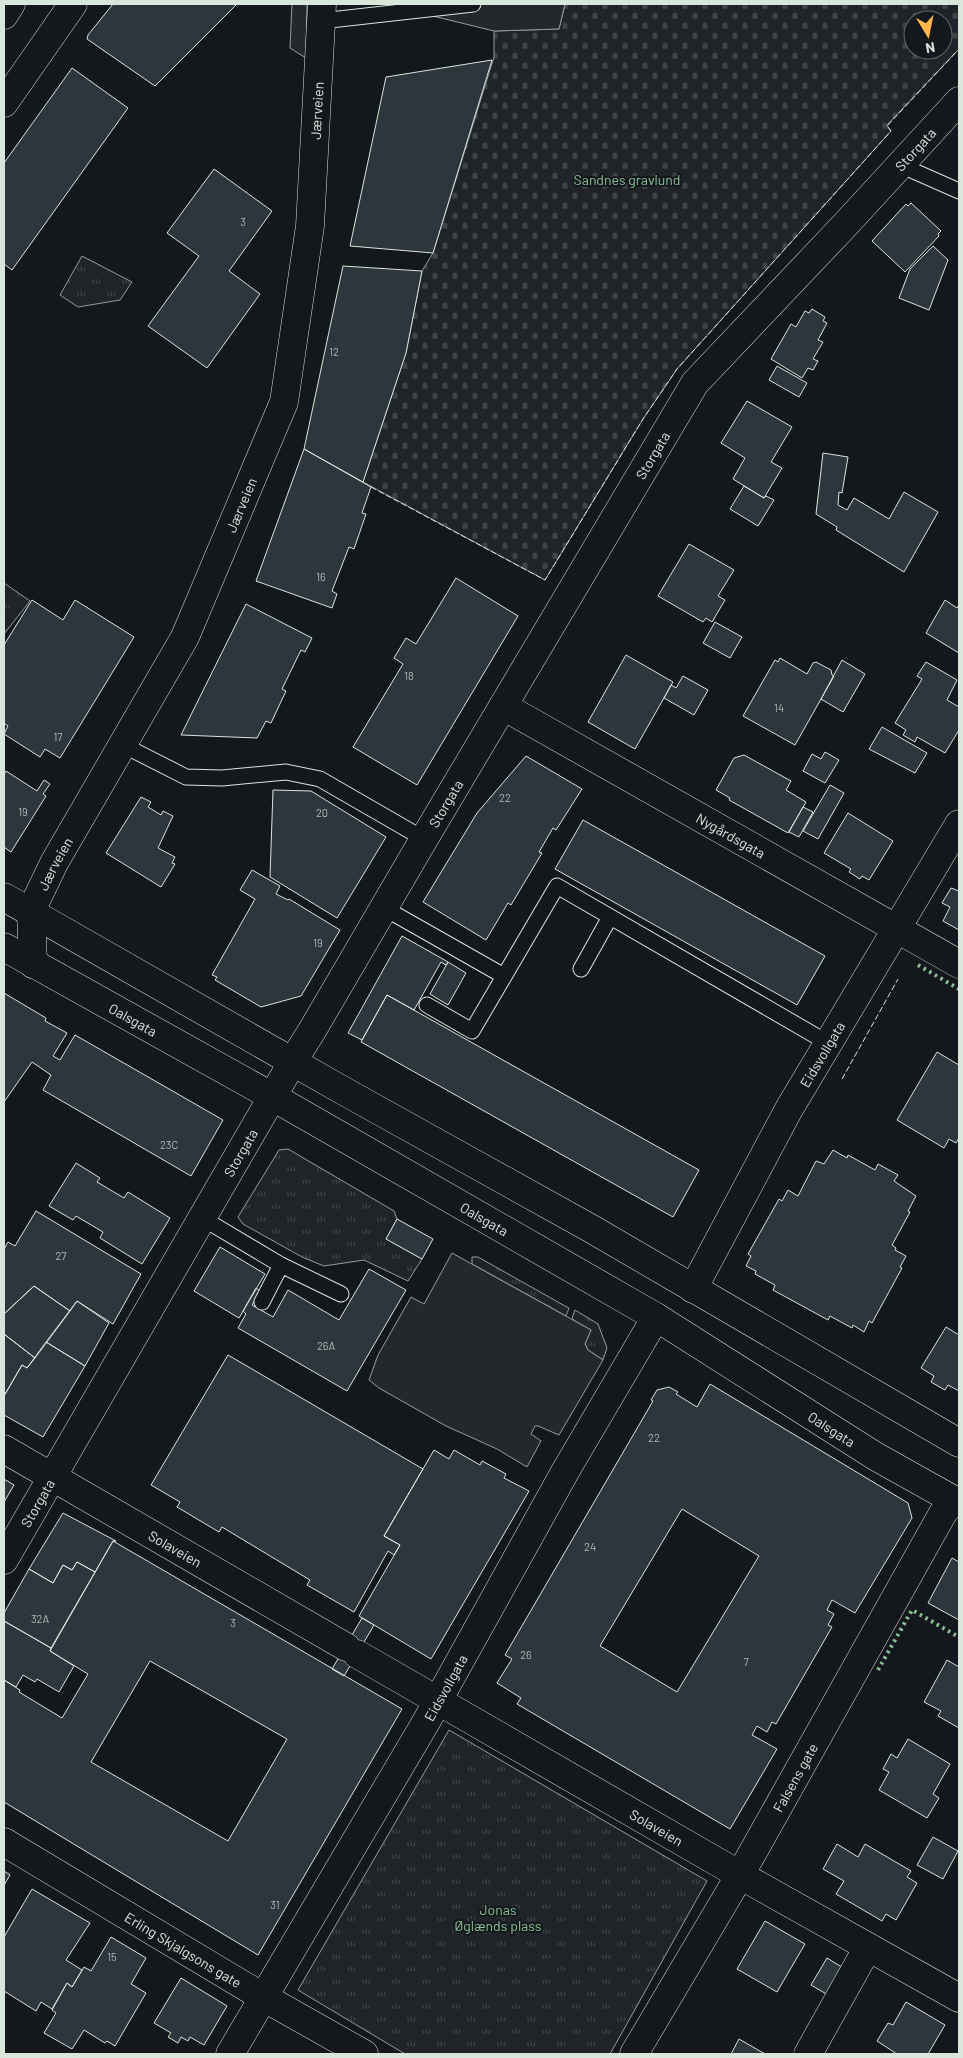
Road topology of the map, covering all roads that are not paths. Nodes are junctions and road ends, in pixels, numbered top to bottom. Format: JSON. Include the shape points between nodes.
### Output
{"nodes":[{"id":1,"x":11,"y":4,"type":"edge"},
{"id":2,"x":74,"y":4,"type":"edge"},
{"id":3,"x":473,"y":4,"type":"edge"},
{"id":4,"x":405,"y":8,"type":"edge"},
{"id":5,"x":322,"y":12,"type":"edge"},
{"id":6,"x":4,"y":15,"type":"edge"},
{"id":7,"x":959,"y":101,"type":"edge"},
{"id":8,"x":4,"y":103,"type":"edge"},
{"id":9,"x":900,"y":165,"type":"junction"},
{"id":10,"x":959,"y":191,"type":"edge"},
{"id":11,"x":503,"y":706,"type":"junction"},
{"id":12,"x":123,"y":745,"type":"junction"},
{"id":13,"x":959,"y":824,"type":"edge"},
{"id":14,"x":424,"y":838,"type":"junction"},
{"id":15,"x":4,"y":897,"type":"edge"},
{"id":16,"x":384,"y":908,"type":"junction"},
{"id":17,"x":30,"y":911,"type":"junction"},
{"id":18,"x":610,"y":918,"type":"junction"},
{"id":19,"x":896,"y":929,"type":"junction"},
{"id":20,"x":4,"y":947,"type":"edge"},
{"id":21,"x":33,"y":964,"type":"junction"},
{"id":22,"x":959,"y":964,"type":"edge"},
{"id":23,"x":582,"y":969,"type":"dead end"},
{"id":24,"x":504,"y":976,"type":"junction"},
{"id":25,"x":427,"y":1005,"type":"dead end"},
{"id":26,"x":828,"y":1043,"type":"junction"},
{"id":27,"x":293,"y":1061,"type":"junction"},
{"id":28,"x":273,"y":1097,"type":"junction"},
{"id":29,"x":202,"y":1218,"type":"junction"},
{"id":30,"x":281,"y":1265,"type":"junction"},
{"id":31,"x":693,"y":1289,"type":"junction"},
{"id":32,"x":341,"y":1294,"type":"dead end"},
{"id":33,"x":262,"y":1302,"type":"dead end"},
{"id":34,"x":656,"y":1317,"type":"junction"},
{"id":35,"x":959,"y":1443,"type":"edge"},
{"id":36,"x":4,"y":1449,"type":"edge"},
{"id":37,"x":53,"y":1476,"type":"junction"},
{"id":38,"x":956,"y":1501,"type":"edge"},
{"id":39,"x":4,"y":1560,"type":"edge"},
{"id":40,"x":438,"y":1700,"type":"junction"},
{"id":41,"x":4,"y":1842,"type":"edge"},
{"id":42,"x":740,"y":1875,"type":"junction"},
{"id":43,"x":868,"y":1947,"type":"junction"},
{"id":44,"x":263,"y":1997,"type":"junction"},
{"id":45,"x":959,"y":1998,"type":"edge"},
{"id":46,"x":230,"y":2054,"type":"edge"},
{"id":47,"x":364,"y":2054,"type":"edge"},
{"id":48,"x":634,"y":2054,"type":"edge"},
{"id":49,"x":808,"y":2054,"type":"edge"}],
"edges":[{"from":1,"to":6,"type":"street"},
{"from":2,"to":8,"type":"street"},
{"from":3,"to":4,"type":"lane"},
{"from":4,"to":5,"type":"lane"},
{"from":5,"to":12,"type":"street","name":"Jærveien","via":[[310,226],[284,402],[185,637]]},
{"from":7,"to":9,"type":"street","name":"Storgata"},
{"from":9,"to":10,"type":"lane"},
{"from":9,"to":11,"type":"street","name":"Storgata","via":[[695,383]]},
{"from":11,"to":14,"type":"street","name":"Storgata"},
{"from":11,"to":19,"type":"street","name":"Nygårdsgata"},
{"from":12,"to":14,"type":"lane","via":[[186,777],[222,778],[286,772],[320,779]]},
{"from":12,"to":17,"type":"street","name":"Jærveien","via":[[54,863]]},
{"from":13,"to":19,"type":"street","name":"Eidsvollgata"},
{"from":14,"to":16,"type":"street","name":"Storgata"},
{"from":15,"to":17,"type":"street"},
{"from":16,"to":24,"type":"lane"},
{"from":16,"to":27,"type":"street","name":"Storgata"},
{"from":17,"to":21,"type":"street","name":"Jærveien"},
{"from":17,"to":27,"type":"street"},
{"from":18,"to":23,"type":"lane"},
{"from":18,"to":24,"type":"lane","via":[[557,886]]},
{"from":18,"to":26,"type":"lane"},
{"from":19,"to":22,"type":"street","name":"Nygårdsgata"},
{"from":19,"to":26,"type":"street","name":"Eidsvollgata"},
{"from":20,"to":21,"type":"street","name":"Oalsgata"},
{"from":21,"to":28,"type":"street","name":"Oalsgata"},
{"from":24,"to":25,"type":"lane","via":[[472,1031]]},
{"from":26,"to":31,"type":"street","name":"Eidsvollgata","via":[[789,1108]]},
{"from":27,"to":28,"type":"street","name":"Storgata"},
{"from":27,"to":31,"type":"street"},
{"from":28,"to":29,"type":"street","name":"Storgata"},
{"from":28,"to":34,"type":"street","name":"Oalsgata"},
{"from":29,"to":30,"type":"lane"},
{"from":29,"to":37,"type":"street","name":"Storgata"},
{"from":30,"to":32,"type":"lane"},
{"from":30,"to":33,"type":"lane"},
{"from":31,"to":35,"type":"street"},
{"from":34,"to":38,"type":"street","name":"Oalsgata","via":[[875,1456]]},
{"from":34,"to":40,"type":"street","name":"Eidsvollgata","via":[[566,1470]]},
{"from":36,"to":37,"type":"street","name":"Solaveien"},
{"from":37,"to":39,"type":"street","name":"Storgata"},
{"from":37,"to":40,"type":"street","name":"Solaveien"},
{"from":38,"to":42,"type":"street","name":"Falsens gate","via":[[943,1513]]},
{"from":40,"to":42,"type":"street","name":"Solaveien"},
{"from":40,"to":44,"type":"street","name":"Eidsvollgata"},
{"from":41,"to":44,"type":"street","name":"Erling Skjalgsons gate"},
{"from":42,"to":43,"type":"street","name":"Solaveien"},
{"from":42,"to":48,"type":"street","name":"Falsens gate"},
{"from":43,"to":45,"type":"street","name":"Solaveien"},
{"from":43,"to":49,"type":"street"},
{"from":44,"to":46,"type":"street","name":"Eidsvollgata"},
{"from":44,"to":47,"type":"street","name":"Erling Skjalgsons gate"}]}
